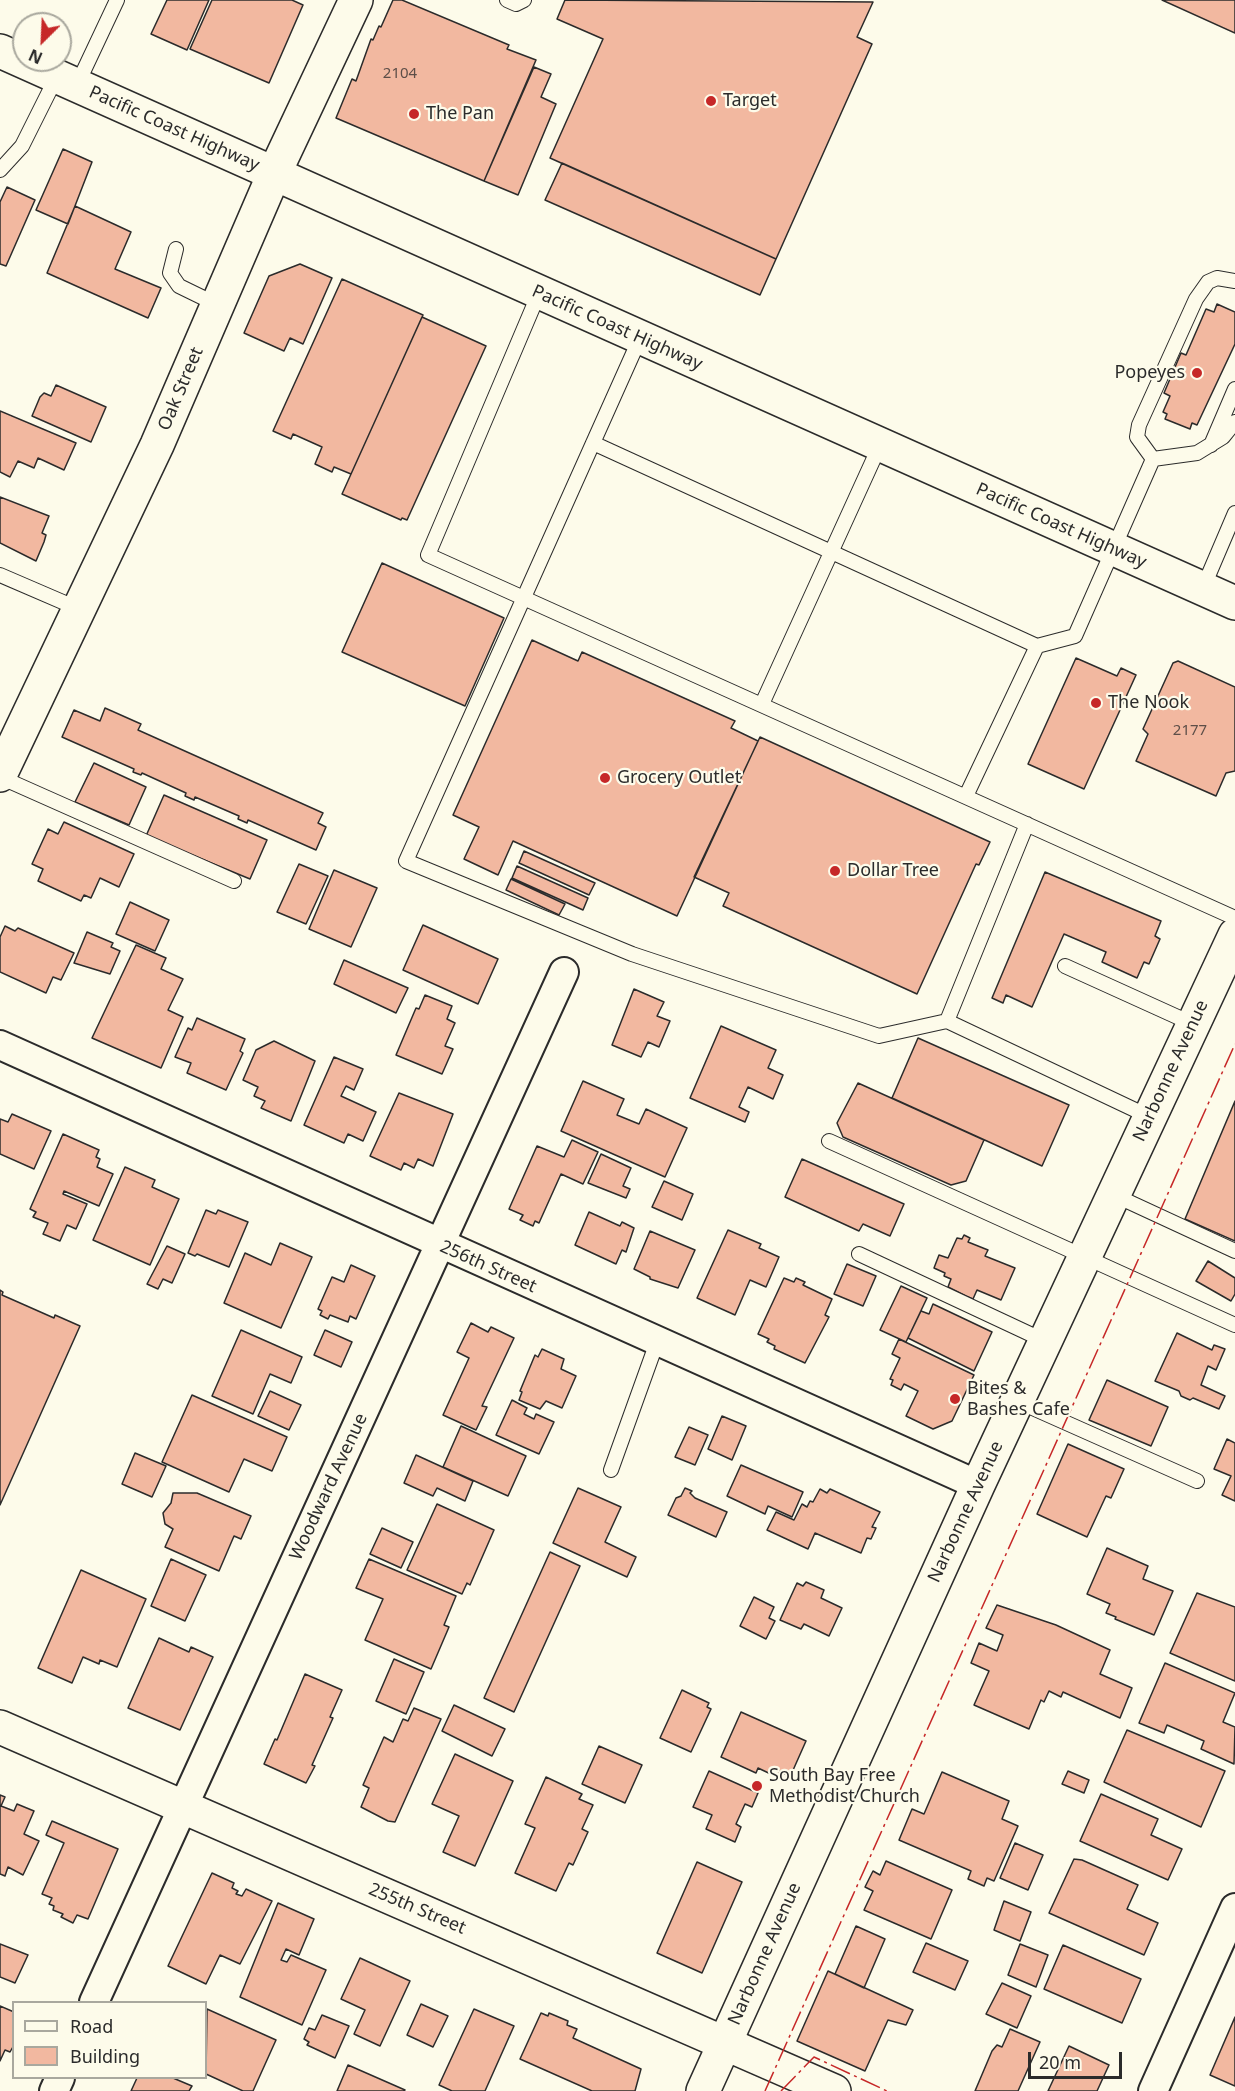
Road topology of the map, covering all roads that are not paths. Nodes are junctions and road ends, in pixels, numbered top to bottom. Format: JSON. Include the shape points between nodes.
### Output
{"nodes":[{"id":1,"x":117,"y":0,"type":"edge"},
{"id":2,"x":356,"y":0,"type":"edge"},
{"id":3,"x":507,"y":0,"type":"edge"},
{"id":4,"x":524,"y":0,"type":"edge"},
{"id":5,"x":0,"y":51,"type":"edge"},
{"id":6,"x":67,"y":80,"type":"junction"},
{"id":7,"x":0,"y":170,"type":"edge"},
{"id":8,"x":274,"y":174,"type":"junction"},
{"id":9,"x":176,"y":249,"type":"dead end"},
{"id":10,"x":1235,"y":281,"type":"edge"},
{"id":11,"x":539,"y":294,"type":"junction"},
{"id":12,"x":218,"y":304,"type":"junction"},
{"id":13,"x":640,"y":338,"type":"junction"},
{"id":14,"x":1235,"y":389,"type":"edge"},
{"id":15,"x":1235,"y":422,"type":"edge"},
{"id":16,"x":593,"y":443,"type":"junction"},
{"id":17,"x":880,"y":445,"type":"junction"},
{"id":18,"x":1211,"y":445,"type":"junction"},
{"id":19,"x":1153,"y":459,"type":"junction"},
{"id":20,"x":1235,"y":513,"type":"edge"},
{"id":21,"x":1112,"y":549,"type":"junction"},
{"id":22,"x":831,"y":552,"type":"junction"},
{"id":23,"x":0,"y":575,"type":"edge"},
{"id":24,"x":1202,"y":589,"type":"junction"},
{"id":25,"x":524,"y":597,"type":"junction"},
{"id":26,"x":1235,"y":603,"type":"edge"},
{"id":27,"x":79,"y":609,"type":"junction"},
{"id":28,"x":1036,"y":646,"type":"junction"},
{"id":29,"x":762,"y":704,"type":"junction"},
{"id":30,"x":0,"y":776,"type":"edge"},
{"id":31,"x":966,"y":796,"type":"junction"},
{"id":32,"x":1027,"y":824,"type":"junction"},
{"id":33,"x":234,"y":881,"type":"dead end"},
{"id":34,"x":1235,"y":918,"type":"edge"},
{"id":35,"x":1235,"y":935,"type":"edge"},
{"id":36,"x":1065,"y":966,"type":"dead end"},
{"id":37,"x":564,"y":972,"type":"dead end"},
{"id":38,"x":947,"y":1021,"type":"junction"},
{"id":39,"x":1194,"y":1024,"type":"junction"},
{"id":40,"x":0,"y":1045,"type":"edge"},
{"id":41,"x":1150,"y":1117,"type":"junction"},
{"id":42,"x":829,"y":1141,"type":"dead end"},
{"id":43,"x":1114,"y":1195,"type":"junction"},
{"id":44,"x":440,"y":1245,"type":"junction"},
{"id":45,"x":1235,"y":1251,"type":"edge"},
{"id":46,"x":860,"y":1254,"type":"dead end"},
{"id":47,"x":1085,"y":1255,"type":"junction"},
{"id":48,"x":1235,"y":1325,"type":"edge"},
{"id":49,"x":1045,"y":1341,"type":"junction"},
{"id":50,"x":657,"y":1342,"type":"junction"},
{"id":51,"x":1017,"y":1401,"type":"junction"},
{"id":52,"x":611,"y":1470,"type":"dead end"},
{"id":53,"x":1197,"y":1480,"type":"dead end"},
{"id":54,"x":978,"y":1485,"type":"junction"},
{"id":55,"x":0,"y":1727,"type":"edge"},
{"id":56,"x":181,"y":1808,"type":"junction"},
{"id":57,"x":1235,"y":1908,"type":"edge"},
{"id":58,"x":94,"y":2001,"type":"edge"},
{"id":59,"x":725,"y":2042,"type":"junction"},
{"id":60,"x":704,"y":2091,"type":"edge"},
{"id":61,"x":834,"y":2091,"type":"edge"},
{"id":62,"x":1153,"y":2091,"type":"edge"}],
"edges":[{"from":1,"to":6,"type":"lane"},
{"from":2,"to":8,"type":"main road","name":"Oak Street"},
{"from":3,"to":4,"type":"lane","via":[[516,4]]},
{"from":5,"to":6,"type":"main road","name":"Pacific Coast Highway"},
{"from":6,"to":7,"type":"lane","via":[[22,146]]},
{"from":6,"to":8,"type":"main road","name":"Pacific Coast Highway"},
{"from":8,"to":11,"type":"main road","name":"Pacific Coast Highway"},
{"from":8,"to":12,"type":"main road","name":"Oak Street"},
{"from":9,"to":12,"type":"lane","via":[[170,273],[179,286]]},
{"from":10,"to":19,"type":"lane","via":[[1217,278],[1208,282],[1196,299],[1139,425],[1137,437]]},
{"from":11,"to":13,"type":"main road","name":"Pacific Coast Highway"},
{"from":11,"to":25,"type":"lane","via":[[428,555]]},
{"from":12,"to":27,"type":"main road","name":"Oak Street","via":[[157,446]]},
{"from":13,"to":16,"type":"lane"},
{"from":13,"to":17,"type":"main road","name":"Pacific Coast Highway"},
{"from":14,"to":18,"type":"lane"},
{"from":15,"to":18,"type":"lane"},
{"from":16,"to":22,"type":"lane"},
{"from":16,"to":25,"type":"lane"},
{"from":17,"to":21,"type":"main road","name":"Pacific Coast Highway"},
{"from":17,"to":22,"type":"lane"},
{"from":18,"to":19,"type":"lane","via":[[1181,457]]},
{"from":19,"to":21,"type":"lane"},
{"from":20,"to":24,"type":"lane"},
{"from":21,"to":24,"type":"main road","name":"Pacific Coast Highway"},
{"from":21,"to":28,"type":"lane","via":[[1075,636]]},
{"from":22,"to":28,"type":"lane"},
{"from":22,"to":29,"type":"lane"},
{"from":23,"to":27,"type":"lane"},
{"from":24,"to":26,"type":"main road","name":"Pacific Coast Highway"},
{"from":25,"to":29,"type":"lane"},
{"from":25,"to":38,"type":"lane","via":[[406,861],[632,954],[879,1036]]},
{"from":27,"to":30,"type":"main road","name":"Oak Street"},
{"from":28,"to":31,"type":"lane"},
{"from":29,"to":31,"type":"lane"},
{"from":30,"to":33,"type":"lane"},
{"from":31,"to":32,"type":"lane"},
{"from":32,"to":34,"type":"lane"},
{"from":32,"to":38,"type":"lane"},
{"from":35,"to":39,"type":"main road","name":"Narbonne Avenue"},
{"from":36,"to":39,"type":"lane"},
{"from":37,"to":44,"type":"street","name":"Woodward Avenue"},
{"from":38,"to":41,"type":"lane"},
{"from":39,"to":41,"type":"main road","name":"Narbonne Avenue"},
{"from":40,"to":44,"type":"street","name":"256th Street"},
{"from":41,"to":43,"type":"main road","name":"Narbonne Avenue"},
{"from":42,"to":47,"type":"lane"},
{"from":43,"to":45,"type":"lane"},
{"from":43,"to":47,"type":"main road","name":"Narbonne Avenue"},
{"from":44,"to":50,"type":"street","name":"256th Street"},
{"from":44,"to":56,"type":"street","name":"Woodward Avenue"},
{"from":46,"to":49,"type":"lane"},
{"from":47,"to":48,"type":"lane"},
{"from":47,"to":49,"type":"main road","name":"Narbonne Avenue"},
{"from":49,"to":51,"type":"main road","name":"Narbonne Avenue"},
{"from":50,"to":52,"type":"lane"},
{"from":50,"to":54,"type":"street","name":"256th Street"},
{"from":51,"to":53,"type":"lane"},
{"from":51,"to":54,"type":"main road","name":"Narbonne Avenue"},
{"from":54,"to":59,"type":"main road","name":"Narbonne Avenue"},
{"from":55,"to":56,"type":"main road","name":"255th Street"},
{"from":56,"to":58,"type":"street","name":"Woodward Avenue"},
{"from":56,"to":59,"type":"main road","name":"255th Street"},
{"from":57,"to":62,"type":"street"},
{"from":59,"to":60,"type":"main road","name":"Narbonne Avenue"},
{"from":59,"to":61,"type":"main road","name":"255th Street"}]}
